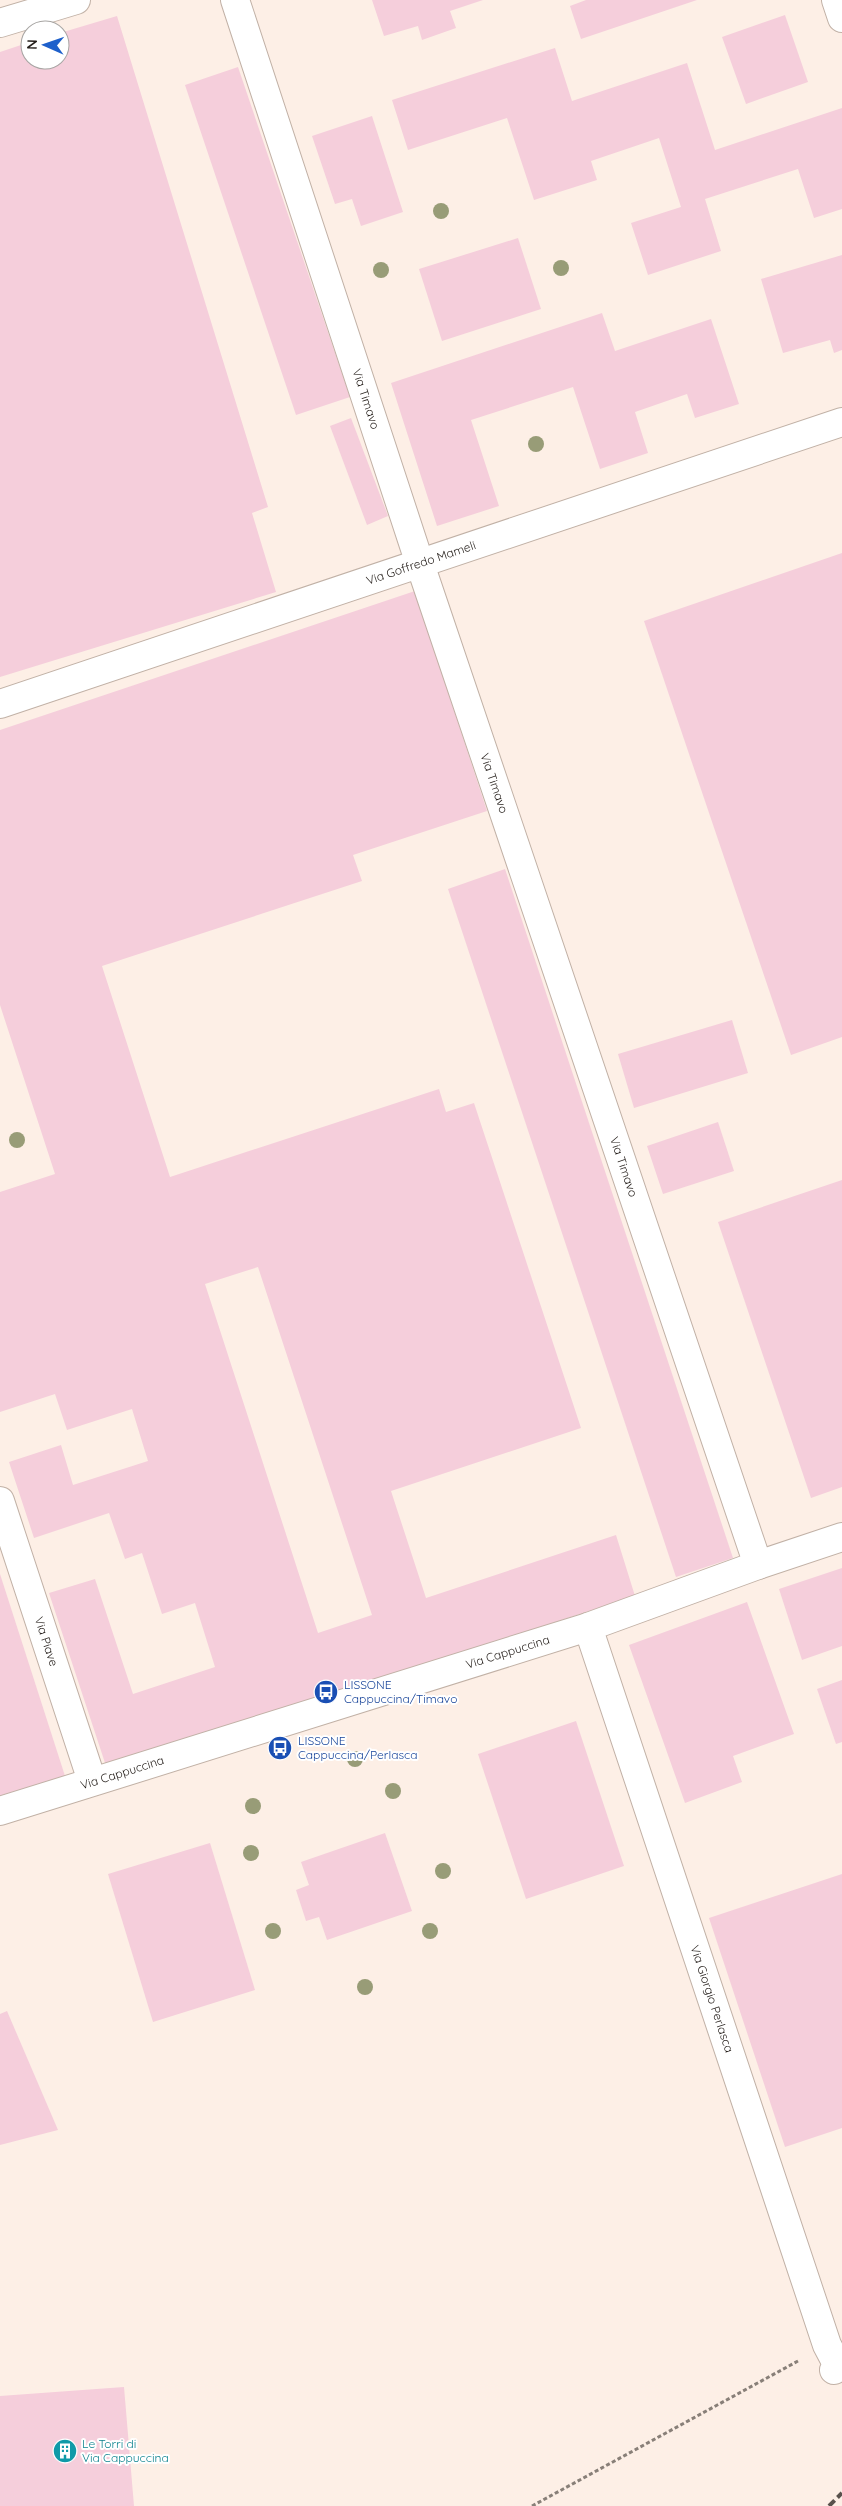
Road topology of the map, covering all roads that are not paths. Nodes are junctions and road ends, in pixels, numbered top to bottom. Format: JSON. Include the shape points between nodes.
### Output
{"nodes":[{"id":1,"x":76,"y":0,"type":"edge"},
{"id":2,"x":235,"y":0,"type":"edge"},
{"id":3,"x":836,"y":0,"type":"edge"},
{"id":4,"x":842,"y":18,"type":"edge"},
{"id":5,"x":0,"y":23,"type":"edge"},
{"id":6,"x":842,"y":422,"type":"edge"},
{"id":7,"x":420,"y":564,"type":"junction"},
{"id":8,"x":0,"y":704,"type":"edge"},
{"id":9,"x":0,"y":1500,"type":"edge"},
{"id":10,"x":842,"y":1537,"type":"edge"},
{"id":11,"x":758,"y":1565,"type":"junction"},
{"id":12,"x":588,"y":1627,"type":"junction"},
{"id":13,"x":92,"y":1781,"type":"junction"},
{"id":14,"x":0,"y":1811,"type":"edge"},
{"id":15,"x":831,"y":2357,"type":"road end"}],
"edges":[{"from":1,"to":5,"type":"street"},
{"from":2,"to":7,"type":"street","name":"Via Timavo"},
{"from":3,"to":4,"type":"street"},
{"from":6,"to":7,"type":"street","name":"Via Goffredo Mameli"},
{"from":7,"to":8,"type":"street","name":"Via Goffredo Mameli"},
{"from":7,"to":11,"type":"street","name":"Via Timavo"},
{"from":9,"to":13,"type":"street","name":"Via Piave"},
{"from":10,"to":11,"type":"street","name":"Via Cappuccina"},
{"from":11,"to":12,"type":"street","name":"Via Cappuccina"},
{"from":12,"to":13,"type":"street","name":"Via Cappuccina"},
{"from":12,"to":15,"type":"street","name":"Via Giorgio Perlasca"},
{"from":13,"to":14,"type":"street","name":"Via Cappuccina"}]}
